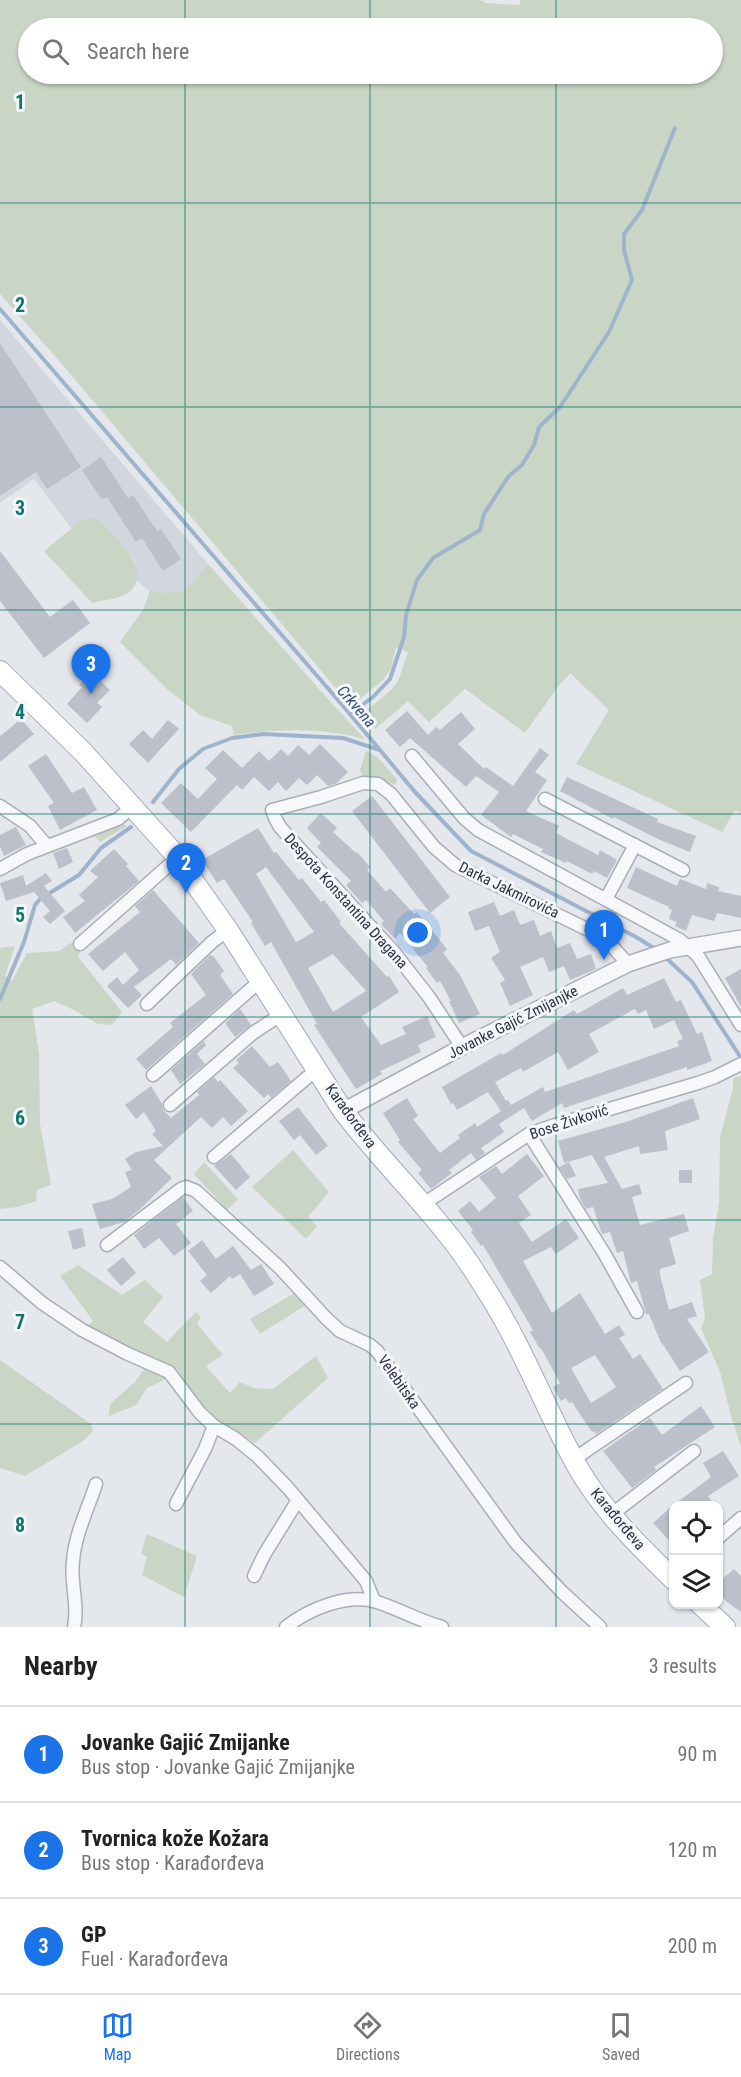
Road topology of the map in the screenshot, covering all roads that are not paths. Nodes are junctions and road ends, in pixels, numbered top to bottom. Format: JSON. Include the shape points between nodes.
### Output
{"nodes":[{"id":1,"x":0,"y":671,"type":"edge"},
{"id":2,"x":412,"y":756,"type":"dead end"},
{"id":3,"x":373,"y":782,"type":"joint"},
{"id":4,"x":545,"y":799,"type":"dead end"},
{"id":5,"x":0,"y":806,"type":"edge"},
{"id":6,"x":133,"y":806,"type":"junction"},
{"id":7,"x":635,"y":845,"type":"junction"},
{"id":8,"x":46,"y":846,"type":"junction"},
{"id":9,"x":178,"y":859,"type":"junction"},
{"id":10,"x":0,"y":869,"type":"edge"},
{"id":11,"x":683,"y":870,"type":"dead end"},
{"id":12,"x":606,"y":899,"type":"junction"},
{"id":13,"x":228,"y":930,"type":"junction"},
{"id":14,"x":741,"y":938,"type":"edge"},
{"id":15,"x":80,"y":944,"type":"dead end"},
{"id":16,"x":688,"y":947,"type":"junction"},
{"id":17,"x":628,"y":964,"type":"junction"},
{"id":18,"x":261,"y":980,"type":"junction"},
{"id":19,"x":147,"y":1004,"type":"dead end"},
{"id":20,"x":282,"y":1014,"type":"junction"},
{"id":21,"x":741,"y":1025,"type":"edge"},
{"id":22,"x":462,"y":1047,"type":"junction"},
{"id":23,"x":736,"y":1067,"type":"edge"},
{"id":24,"x":317,"y":1069,"type":"junction"},
{"id":25,"x":153,"y":1075,"type":"dead end"},
{"id":26,"x":170,"y":1105,"type":"dead end"},
{"id":27,"x":343,"y":1111,"type":"junction"},
{"id":28,"x":529,"y":1134,"type":"junction"},
{"id":29,"x":214,"y":1157,"type":"dead end"},
{"id":30,"x":424,"y":1206,"type":"junction"},
{"id":31,"x":106,"y":1245,"type":"dead end"},
{"id":32,"x":0,"y":1268,"type":"edge"},
{"id":33,"x":637,"y":1312,"type":"dead end"},
{"id":34,"x":686,"y":1383,"type":"dead end"},
{"id":35,"x":214,"y":1426,"type":"junction"},
{"id":36,"x":694,"y":1451,"type":"dead end"},
{"id":37,"x":574,"y":1459,"type":"junction"},
{"id":38,"x":96,"y":1484,"type":"dead end"},
{"id":39,"x":298,"y":1500,"type":"junction"},
{"id":40,"x":176,"y":1504,"type":"dead end"},
{"id":41,"x":611,"y":1515,"type":"junction"},
{"id":42,"x":741,"y":1518,"type":"edge"},
{"id":43,"x":723,"y":1534,"type":"edge"},
{"id":44,"x":255,"y":1576,"type":"dead end"},
{"id":45,"x":669,"y":1576,"type":"edge"},
{"id":46,"x":374,"y":1601,"type":"junction"},
{"id":47,"x":705,"y":1609,"type":"edge"},
{"id":48,"x":74,"y":1627,"type":"edge"},
{"id":49,"x":286,"y":1627,"type":"edge"},
{"id":50,"x":441,"y":1627,"type":"edge"},
{"id":51,"x":600,"y":1627,"type":"edge"},
{"id":52,"x":725,"y":1627,"type":"edge"}],
"edges":[{"from":1,"to":6,"type":"main road","name":"Karađorđeva"},
{"from":2,"to":12,"type":"street","via":[[471,825]]},
{"from":3,"to":17,"type":"street","name":"Darka Jakmirovića","via":[[391,794],[434,847],[455,865],[598,935]]},
{"from":3,"to":22,"type":"street","name":"Despota Konstantina Dragana","via":[[272,810],[274,818],[393,951]]},
{"from":4,"to":7,"type":"street"},
{"from":5,"to":8,"type":"street","via":[[30,826]]},
{"from":6,"to":8,"type":"street","via":[[118,819]]},
{"from":6,"to":9,"type":"main road","name":"Karađorđeva"},
{"from":7,"to":11,"type":"street"},
{"from":7,"to":12,"type":"street"},
{"from":8,"to":10,"type":"street"},
{"from":9,"to":13,"type":"main road","name":"Karađorđeva"},
{"from":9,"to":15,"type":"street"},
{"from":12,"to":16,"type":"street"},
{"from":13,"to":18,"type":"main road","name":"Karađorđeva"},
{"from":13,"to":19,"type":"street"},
{"from":14,"to":16,"type":"street","name":"Jovanke Gajić Zmijanjke"},
{"from":16,"to":17,"type":"street","name":"Jovanke Gajić Zmijanjke"},
{"from":16,"to":21,"type":"street","via":[[698,956]]},
{"from":17,"to":22,"type":"street","name":"Jovanke Gajić Zmijanjke"},
{"from":18,"to":20,"type":"main road","name":"Karađorđeva"},
{"from":18,"to":25,"type":"street"},
{"from":20,"to":24,"type":"main road","name":"Karađorđeva"},
{"from":20,"to":26,"type":"street","via":[[253,1033]]},
{"from":22,"to":27,"type":"street","name":"Jovanke Gajić Zmijanjke"},
{"from":23,"to":28,"type":"street","name":"Bose Živković","via":[[698,1083]]},
{"from":24,"to":27,"type":"main road","name":"Karađorđeva"},
{"from":24,"to":29,"type":"street"},
{"from":27,"to":30,"type":"main road","name":"Karađorđeva"},
{"from":28,"to":30,"type":"street","name":"Bose Živković"},
{"from":28,"to":33,"type":"street"},
{"from":30,"to":37,"type":"main road","name":"Karađorđeva","via":[[492,1299]]},
{"from":31,"to":51,"type":"street","name":"Velebitska","via":[[180,1189],[196,1191],[280,1268],[340,1331],[377,1351],[516,1543]]},
{"from":32,"to":35,"type":"street","via":[[82,1330],[169,1372]]},
{"from":34,"to":37,"type":"street"},
{"from":35,"to":39,"type":"street","via":[[257,1456]]},
{"from":35,"to":40,"type":"street"},
{"from":36,"to":41,"type":"street"},
{"from":37,"to":41,"type":"main road","name":"Karađorđeva"},
{"from":38,"to":48,"type":"street","via":[[72,1561]]},
{"from":39,"to":44,"type":"street"},
{"from":39,"to":46,"type":"street","via":[[366,1581]]},
{"from":41,"to":45,"type":"main road","name":"Karađorđeva"},
{"from":42,"to":43,"type":"street"},
{"from":46,"to":49,"type":"street","via":[[326,1606]]},
{"from":46,"to":50,"type":"street"},
{"from":47,"to":52,"type":"main road"}]}
